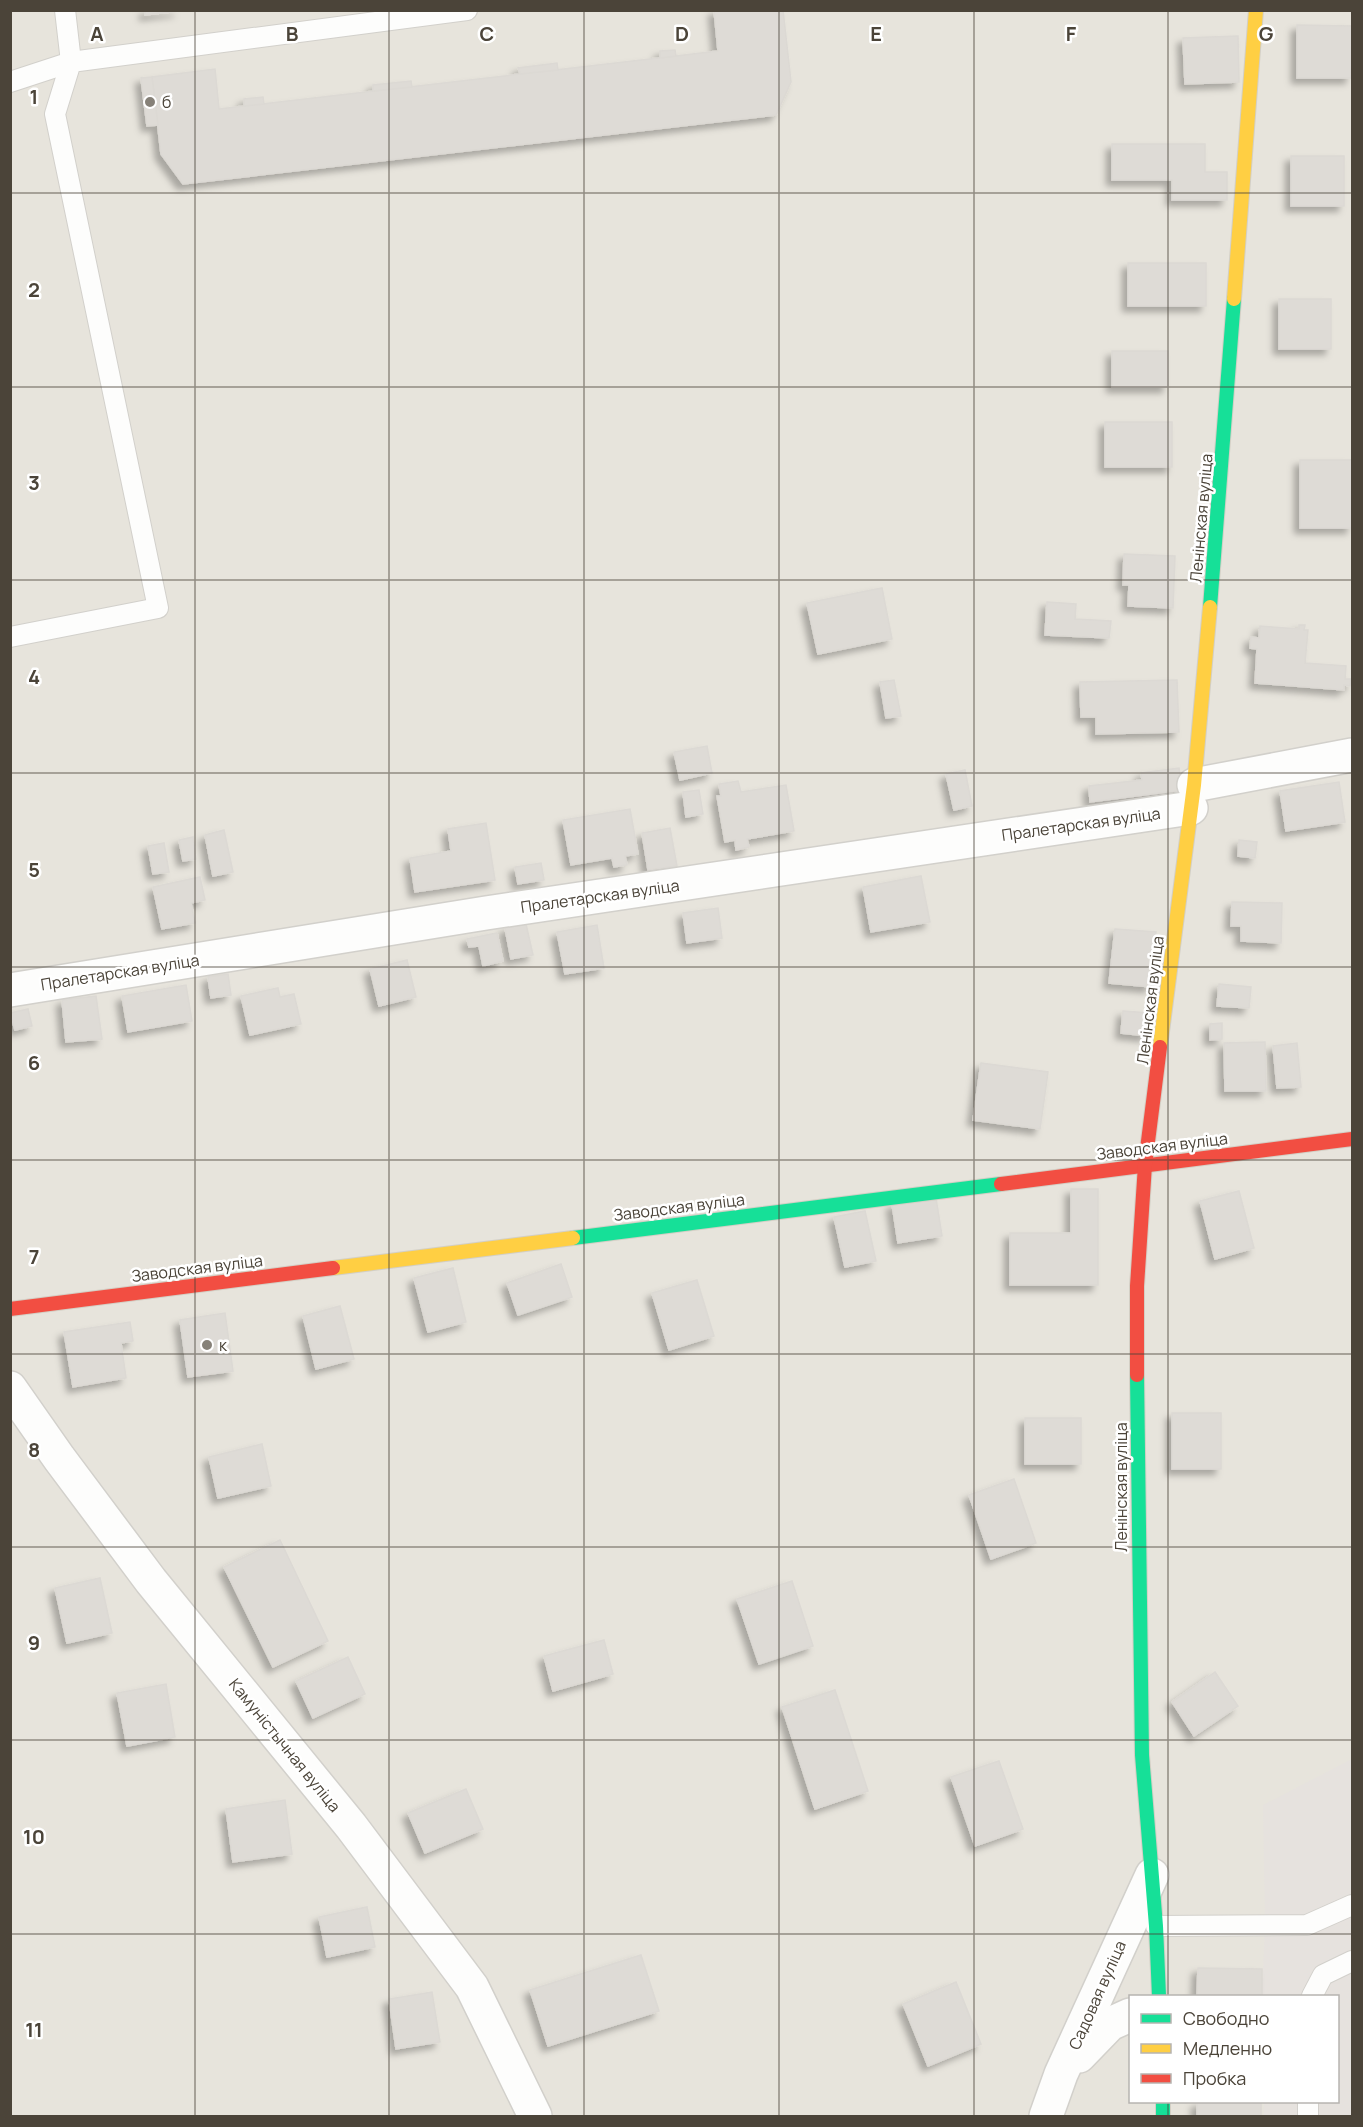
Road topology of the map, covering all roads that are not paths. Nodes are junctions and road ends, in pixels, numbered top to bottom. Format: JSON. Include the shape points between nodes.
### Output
{"nodes":[{"id":1,"x":64,"y":10,"type":"edge"},
{"id":2,"x":467,"y":10,"type":"edge"},
{"id":3,"x":1256,"y":10,"type":"edge"},
{"id":4,"x":71,"y":62,"type":"junction"},
{"id":5,"x":10,"y":82,"type":"edge"},
{"id":6,"x":10,"y":637,"type":"edge"},
{"id":7,"x":1353,"y":755,"type":"edge"},
{"id":8,"x":1193,"y":797,"type":"junction"},
{"id":9,"x":10,"y":990,"type":"edge"},
{"id":10,"x":1353,"y":1139,"type":"edge"},
{"id":11,"x":1145,"y":1165,"type":"junction"},
{"id":12,"x":10,"y":1308,"type":"edge"},
{"id":13,"x":10,"y":1388,"type":"edge"},
{"id":14,"x":1152,"y":1875,"type":"junction"},
{"id":15,"x":1353,"y":1905,"type":"edge"},
{"id":16,"x":1156,"y":1926,"type":"junction"},
{"id":17,"x":1353,"y":1961,"type":"edge"},
{"id":18,"x":1159,"y":1995,"type":"edge"},
{"id":19,"x":1313,"y":1995,"type":"edge"},
{"id":20,"x":1129,"y":2016,"type":"edge"},
{"id":21,"x":1061,"y":2074,"type":"junction"},
{"id":22,"x":535,"y":2116,"type":"edge"},
{"id":23,"x":1046,"y":2116,"type":"edge"}],
"edges":[{"from":1,"to":4,"type":"lane"},
{"from":2,"to":4,"type":"lane"},
{"from":3,"to":8,"type":"street","name":"Ленінская вуліца"},
{"from":4,"to":5,"type":"lane"},
{"from":4,"to":6,"type":"lane","via":[[55,114],[158,608]]},
{"from":7,"to":8,"type":"street","name":"Пралетарская вуліца"},
{"from":8,"to":9,"type":"street","name":"Пралетарская вуліца"},
{"from":8,"to":11,"type":"street","name":"Ленінская вуліца"},
{"from":10,"to":11,"type":"street","name":"Заводская вуліца"},
{"from":11,"to":12,"type":"street","name":"Заводская вуліца"},
{"from":11,"to":14,"type":"street","name":"Ленінская вуліца","via":[[1137,1286],[1138,1522],[1142,1755]]},
{"from":13,"to":22,"type":"street","name":"Камуністычная вуліца","via":[[151,1581],[351,1826],[472,1987]]},
{"from":14,"to":16,"type":"street","name":"Ленінская вуліца"},
{"from":14,"to":21,"type":"street","name":"Садовая вуліца"},
{"from":15,"to":16,"type":"lane","via":[[1307,1925]]},
{"from":16,"to":18,"type":"street","name":"Ленінская вуліца"},
{"from":17,"to":19,"type":"lane","via":[[1323,1975]]},
{"from":20,"to":21,"type":"street","via":[[1110,2024]]},
{"from":21,"to":23,"type":"street","name":"Садовая вуліца"}]}
